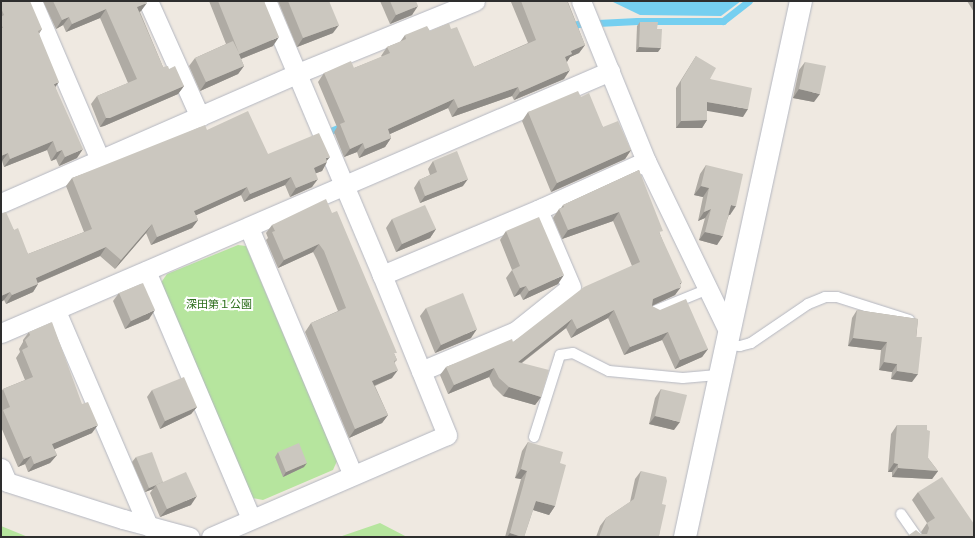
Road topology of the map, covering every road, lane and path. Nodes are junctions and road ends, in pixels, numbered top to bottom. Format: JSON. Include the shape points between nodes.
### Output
{"nodes":[{"id":1,"x":32,"y":1,"type":"edge"},
{"id":2,"x":148,"y":1,"type":"edge"},
{"id":3,"x":266,"y":1,"type":"edge"},
{"id":4,"x":475,"y":1,"type":"edge"},
{"id":5,"x":581,"y":1,"type":"edge"},
{"id":6,"x":801,"y":1,"type":"edge"},
{"id":7,"x":610,"y":71,"type":"junction"},
{"id":8,"x":298,"y":74,"type":"junction"},
{"id":9,"x":200,"y":117,"type":"junction"},
{"id":10,"x":100,"y":160,"type":"junction"},
{"id":11,"x":646,"y":161,"type":"junction"},
{"id":12,"x":345,"y":186,"type":"junction"},
{"id":13,"x":2,"y":201,"type":"edge"},
{"id":14,"x":538,"y":210,"type":"junction"},
{"id":15,"x":249,"y":228,"type":"junction"},
{"id":16,"x":146,"y":271,"type":"junction"},
{"id":17,"x":382,"y":275,"type":"junction"},
{"id":18,"x":708,"y":289,"type":"junction"},
{"id":19,"x":56,"y":310,"type":"junction"},
{"id":20,"x":652,"y":312,"type":"edge"},
{"id":21,"x":911,"y":320,"type":"edge"},
{"id":22,"x":1,"y":333,"type":"edge"},
{"id":23,"x":728,"y":339,"type":"junction"},
{"id":24,"x":421,"y":371,"type":"junction"},
{"id":25,"x":720,"y":375,"type":"junction"},
{"id":26,"x":534,"y":437,"type":"dead end"},
{"id":27,"x":1,"y":468,"type":"edge"},
{"id":28,"x":353,"y":475,"type":"junction"},
{"id":29,"x":901,"y":514,"type":"dead end"},
{"id":30,"x":251,"y":518,"type":"junction"},
{"id":31,"x":148,"y":526,"type":"junction"},
{"id":32,"x":190,"y":537,"type":"edge"},
{"id":33,"x":211,"y":537,"type":"edge"},
{"id":34,"x":686,"y":537,"type":"edge"},
{"id":35,"x":917,"y":537,"type":"edge"}],
"edges":[{"from":1,"to":10,"type":"street"},
{"from":2,"to":9,"type":"street"},
{"from":3,"to":8,"type":"street"},
{"from":4,"to":8,"type":"street"},
{"from":5,"to":7,"type":"street"},
{"from":6,"to":23,"type":"street"},
{"from":7,"to":11,"type":"street"},
{"from":7,"to":12,"type":"street"},
{"from":8,"to":9,"type":"street"},
{"from":8,"to":12,"type":"street"},
{"from":9,"to":10,"type":"street"},
{"from":10,"to":13,"type":"street"},
{"from":11,"to":14,"type":"street"},
{"from":11,"to":18,"type":"street"},
{"from":12,"to":15,"type":"street"},
{"from":12,"to":17,"type":"street"},
{"from":14,"to":17,"type":"street"},
{"from":14,"to":24,"type":"street","via":[[571,287],[516,331]]},
{"from":15,"to":16,"type":"street"},
{"from":15,"to":28,"type":"street"},
{"from":16,"to":19,"type":"street"},
{"from":16,"to":30,"type":"street"},
{"from":17,"to":24,"type":"street"},
{"from":18,"to":20,"type":"lane"},
{"from":18,"to":23,"type":"street"},
{"from":19,"to":22,"type":"street"},
{"from":19,"to":31,"type":"street"},
{"from":21,"to":23,"type":"lane","via":[[837,297],[825,297],[808,304],[751,343],[740,346]]},
{"from":23,"to":25,"type":"street"},
{"from":24,"to":28,"type":"street","via":[[447,435]]},
{"from":25,"to":26,"type":"lane","via":[[682,378],[609,371],[573,353],[560,355]]},
{"from":25,"to":34,"type":"street"},
{"from":27,"to":31,"type":"street","via":[[7,482]]},
{"from":28,"to":30,"type":"street"},
{"from":29,"to":35,"type":"lane"},
{"from":30,"to":33,"type":"street"},
{"from":31,"to":32,"type":"street"}]}
